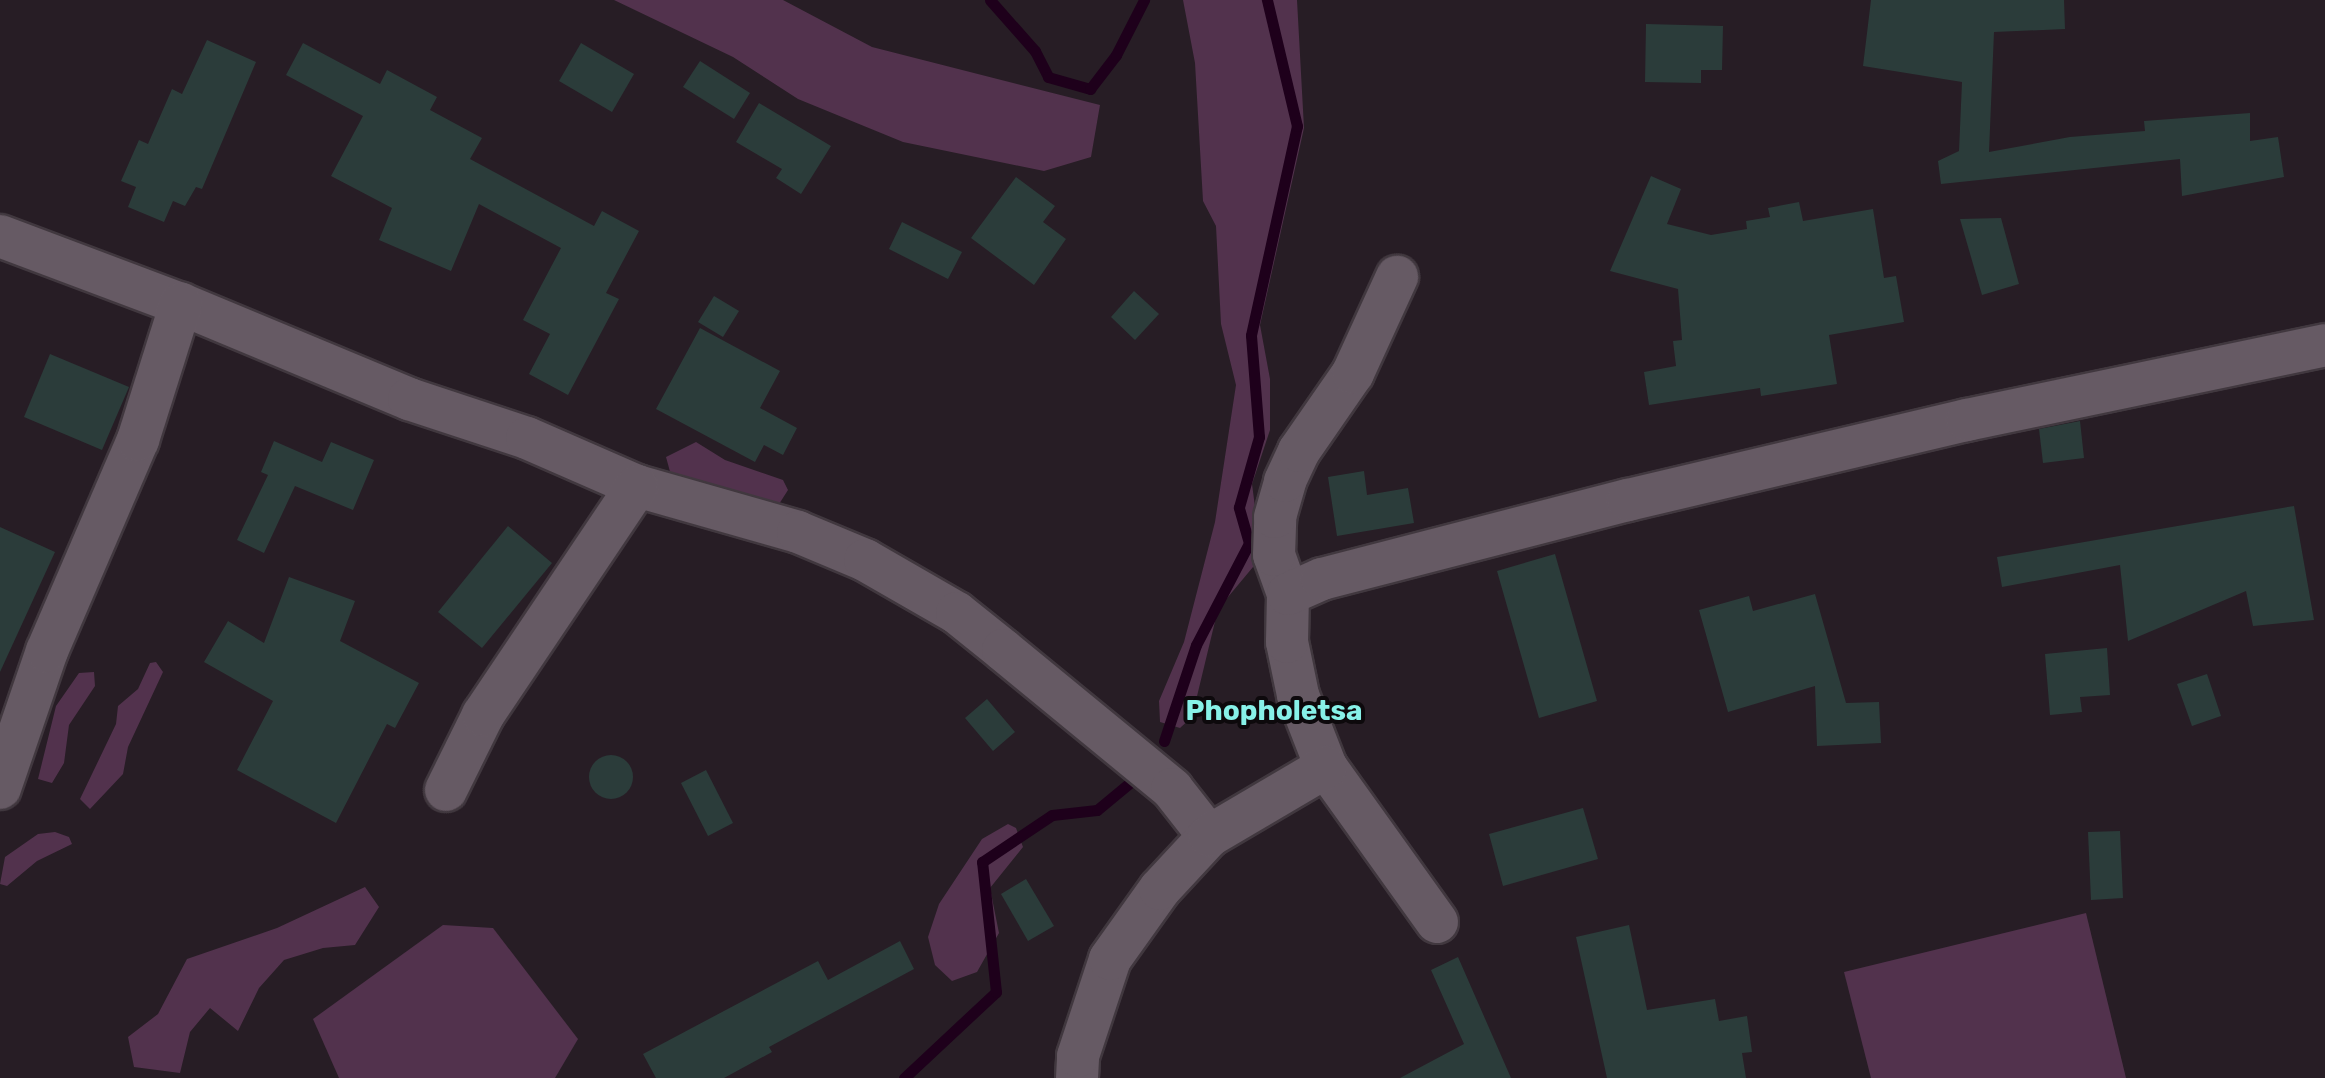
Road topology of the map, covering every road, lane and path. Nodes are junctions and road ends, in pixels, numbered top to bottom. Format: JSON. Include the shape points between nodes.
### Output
{"nodes":[{"id":1,"x":0,"y":236,"type":"edge"},
{"id":2,"x":1397,"y":277,"type":"dead end"},
{"id":3,"x":181,"y":304,"type":"junction"},
{"id":4,"x":2325,"y":345,"type":"edge"},
{"id":5,"x":637,"y":486,"type":"junction"},
{"id":6,"x":1288,"y":594,"type":"junction"},
{"id":7,"x":1326,"y":767,"type":"junction"},
{"id":8,"x":0,"y":788,"type":"edge"},
{"id":9,"x":446,"y":790,"type":"dead end"},
{"id":10,"x":1209,"y":836,"type":"junction"},
{"id":11,"x":1437,"y":922,"type":"dead end"},
{"id":12,"x":1077,"y":1078,"type":"edge"}],
"edges":[{"from":1,"to":3,"type":"street"},
{"from":2,"to":6,"type":"street","via":[[1353,373],[1299,451],[1285,481],[1275,517],[1274,555]]},
{"from":3,"to":5,"type":"street"},
{"from":3,"to":8,"type":"street","via":[[138,440],[47,651]]},
{"from":4,"to":6,"type":"street","via":[[1967,420],[1643,496],[1322,579]]},
{"from":5,"to":9,"type":"street","via":[[499,690]]},
{"from":5,"to":10,"type":"street","via":[[798,532],[865,560],[957,613],[1172,789]]},
{"from":6,"to":7,"type":"street","via":[[1287,642],[1298,695]]},
{"from":7,"to":10,"type":"street"},
{"from":7,"to":11,"type":"street"},
{"from":10,"to":12,"type":"street","via":[[1160,889],[1110,959],[1078,1056]]}]}
